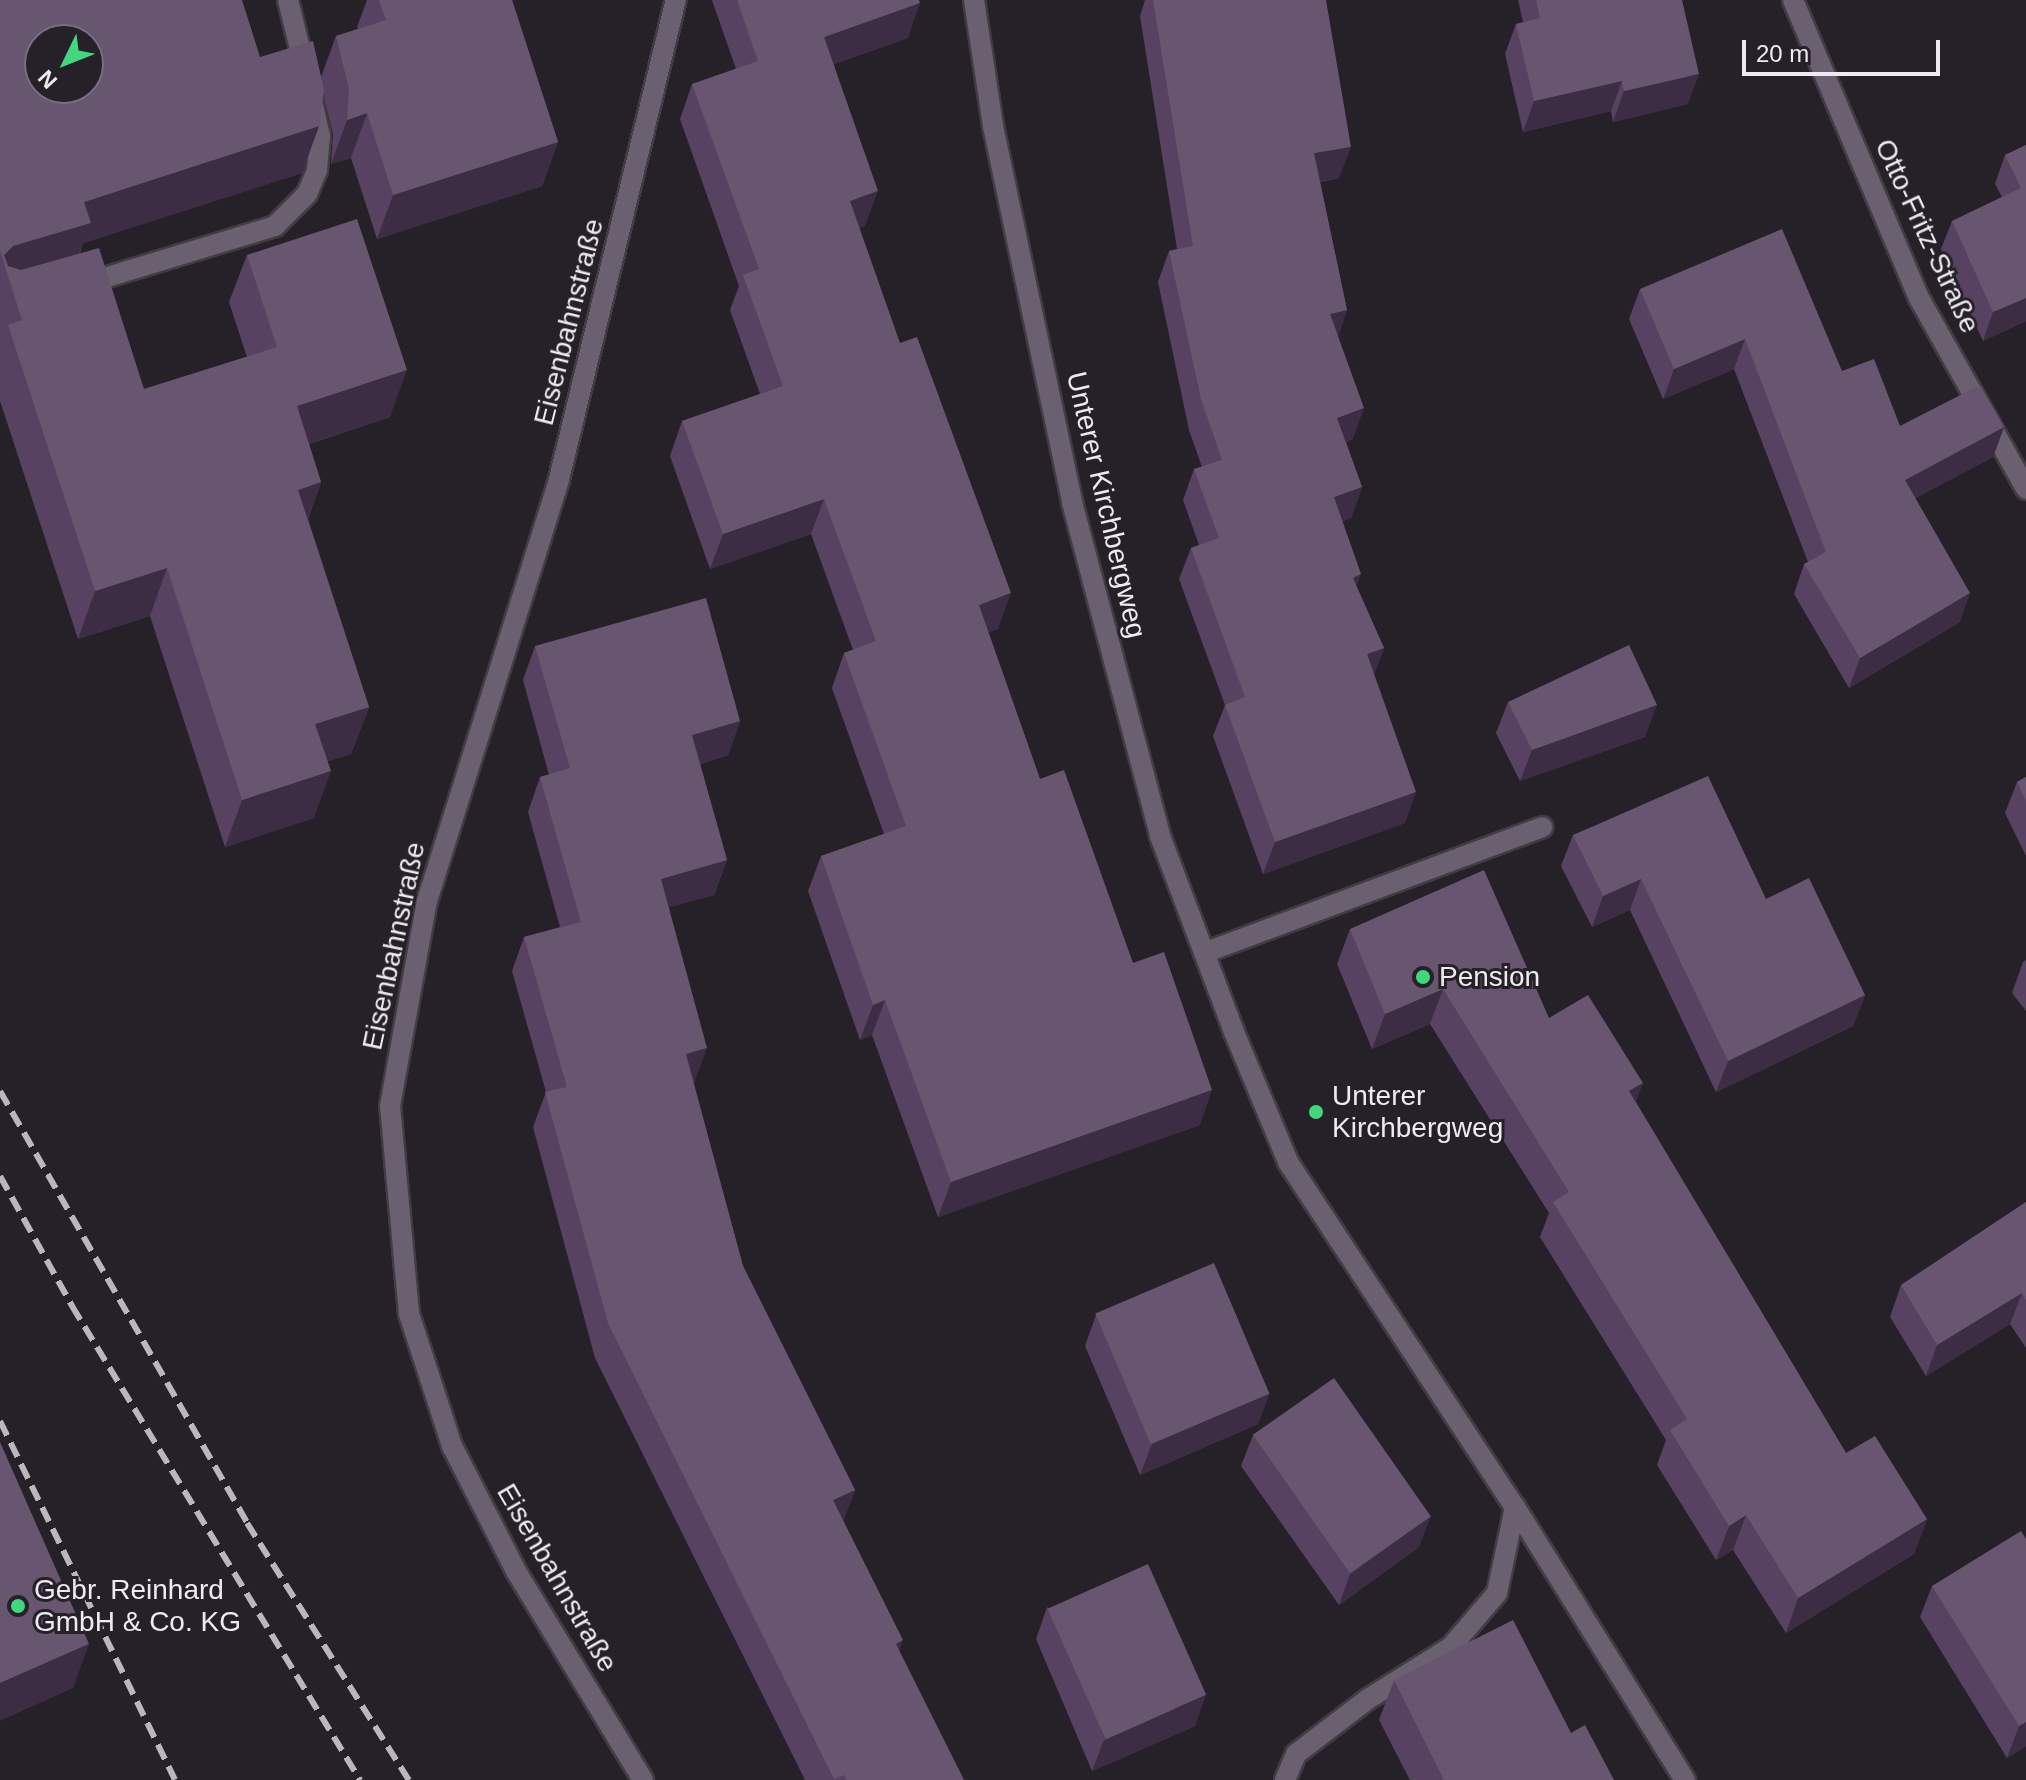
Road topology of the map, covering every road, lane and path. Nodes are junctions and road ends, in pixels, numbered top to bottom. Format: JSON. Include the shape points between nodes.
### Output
{"nodes":[{"id":1,"x":288,"y":0,"type":"edge"},
{"id":2,"x":676,"y":0,"type":"edge"},
{"id":3,"x":974,"y":0,"type":"edge"},
{"id":4,"x":1793,"y":0,"type":"edge"},
{"id":5,"x":61,"y":291,"type":"edge"},
{"id":6,"x":2026,"y":489,"type":"edge"},
{"id":7,"x":1542,"y":827,"type":"dead end"},
{"id":8,"x":1204,"y":953,"type":"junction"},
{"id":9,"x":1515,"y":1507,"type":"junction"},
{"id":10,"x":643,"y":1780,"type":"edge"},
{"id":11,"x":1285,"y":1780,"type":"edge"},
{"id":12,"x":1685,"y":1780,"type":"edge"}],
"edges":[{"from":1,"to":5,"type":"street","via":[[320,136],[317,170],[307,194],[275,226]]},
{"from":2,"to":10,"type":"street","name":"Eisenbahnstraße","via":[[559,479],[427,901],[390,1106],[409,1314],[452,1446],[516,1571]]},
{"from":3,"to":8,"type":"street","name":"Unterer Kirchbergweg","via":[[993,126],[1072,502],[1160,836]]},
{"from":4,"to":6,"type":"street","name":"Otto-Fritz-Straße","via":[[1919,298]]},
{"from":7,"to":8,"type":"street"},
{"from":8,"to":9,"type":"street","name":"Unterer Kirchbergweg","via":[[1288,1162]]},
{"from":9,"to":11,"type":"street","via":[[1497,1593],[1451,1647],[1368,1699],[1296,1754]]},
{"from":9,"to":12,"type":"street","name":"Unterer Kirchbergweg"}]}
